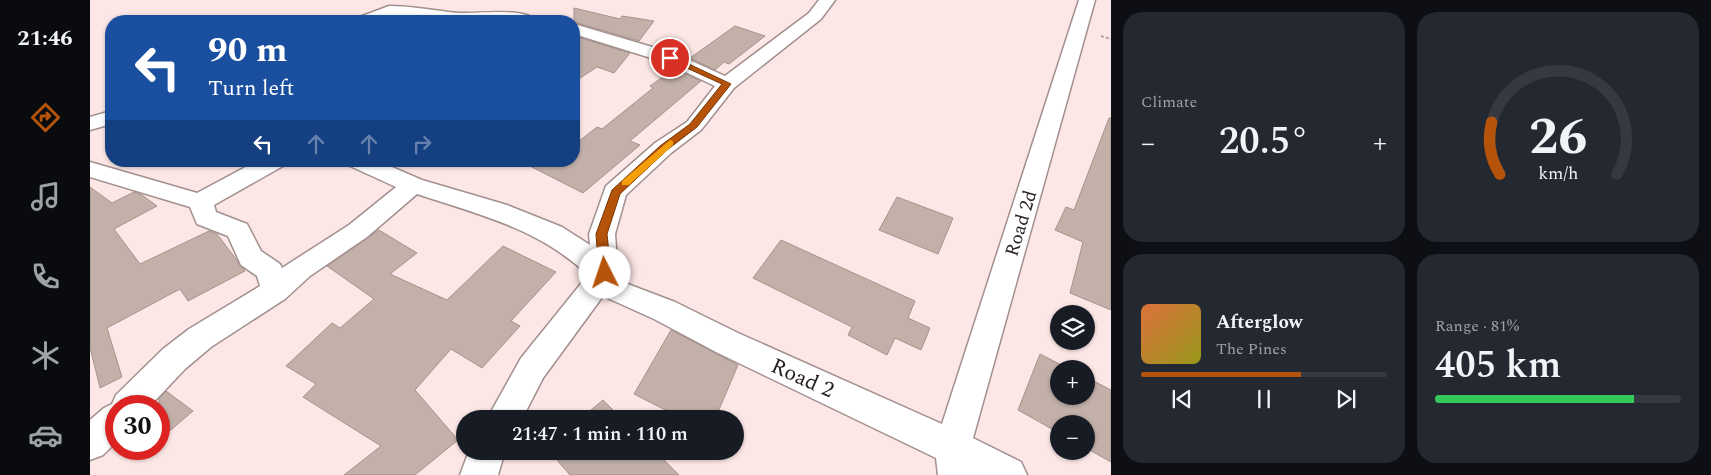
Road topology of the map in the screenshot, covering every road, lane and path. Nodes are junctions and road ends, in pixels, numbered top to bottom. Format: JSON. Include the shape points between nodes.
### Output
{"nodes":[{"id":1,"x":827,"y":0,"type":"edge"},
{"id":2,"x":1087,"y":0,"type":"edge"},
{"id":3,"x":378,"y":15,"type":"edge"},
{"id":4,"x":442,"y":15,"type":"edge"},
{"id":5,"x":580,"y":31,"type":"edge"},
{"id":6,"x":727,"y":84,"type":"junction"},
{"id":7,"x":105,"y":119,"type":"edge"},
{"id":8,"x":90,"y":124,"type":"edge"},
{"id":9,"x":264,"y":167,"type":"edge"},
{"id":10,"x":373,"y":167,"type":"edge"},
{"id":11,"x":90,"y":169,"type":"edge"},
{"id":12,"x":414,"y":184,"type":"junction"},
{"id":13,"x":200,"y":202,"type":"junction"},
{"id":14,"x":605,"y":273,"type":"junction"},
{"id":15,"x":275,"y":291,"type":"junction"},
{"id":16,"x":139,"y":395,"type":"edge"},
{"id":17,"x":509,"y":410,"type":"edge"},
{"id":18,"x":105,"y":429,"type":"edge"},
{"id":19,"x":90,"y":443,"type":"edge"},
{"id":20,"x":484,"y":460,"type":"edge"},
{"id":21,"x":955,"y":461,"type":"edge"},
{"id":22,"x":479,"y":475,"type":"edge"},
{"id":23,"x":1008,"y":475,"type":"edge"}],
"edges":[{"from":1,"to":6,"type":"street","via":[[815,16]]},
{"from":2,"to":21,"type":"street","name":"Road 2d"},
{"from":3,"to":4,"type":"street","via":[[413,10]]},
{"from":5,"to":6,"type":"street","via":[[670,58]]},
{"from":6,"to":14,"type":"street","via":[[694,126],[615,192],[602,234]]},
{"from":7,"to":8,"type":"street"},
{"from":9,"to":13,"type":"street"},
{"from":10,"to":12,"type":"street","name":"Road 2"},
{"from":11,"to":13,"type":"street"},
{"from":12,"to":14,"type":"street","name":"Road 2","via":[[488,207],[560,237]]},
{"from":12,"to":15,"type":"street","via":[[358,231],[300,269]]},
{"from":13,"to":15,"type":"street","via":[[206,218],[238,230],[251,258],[270,271]]},
{"from":14,"to":17,"type":"street","via":[[532,368]]},
{"from":14,"to":21,"type":"street","name":"Road 2","via":[[615,291],[644,299]]},
{"from":15,"to":16,"type":"street","via":[[200,338]]},
{"from":18,"to":19,"type":"street"},
{"from":20,"to":22,"type":"street"},
{"from":21,"to":23,"type":"street","name":"Road 2"}]}
